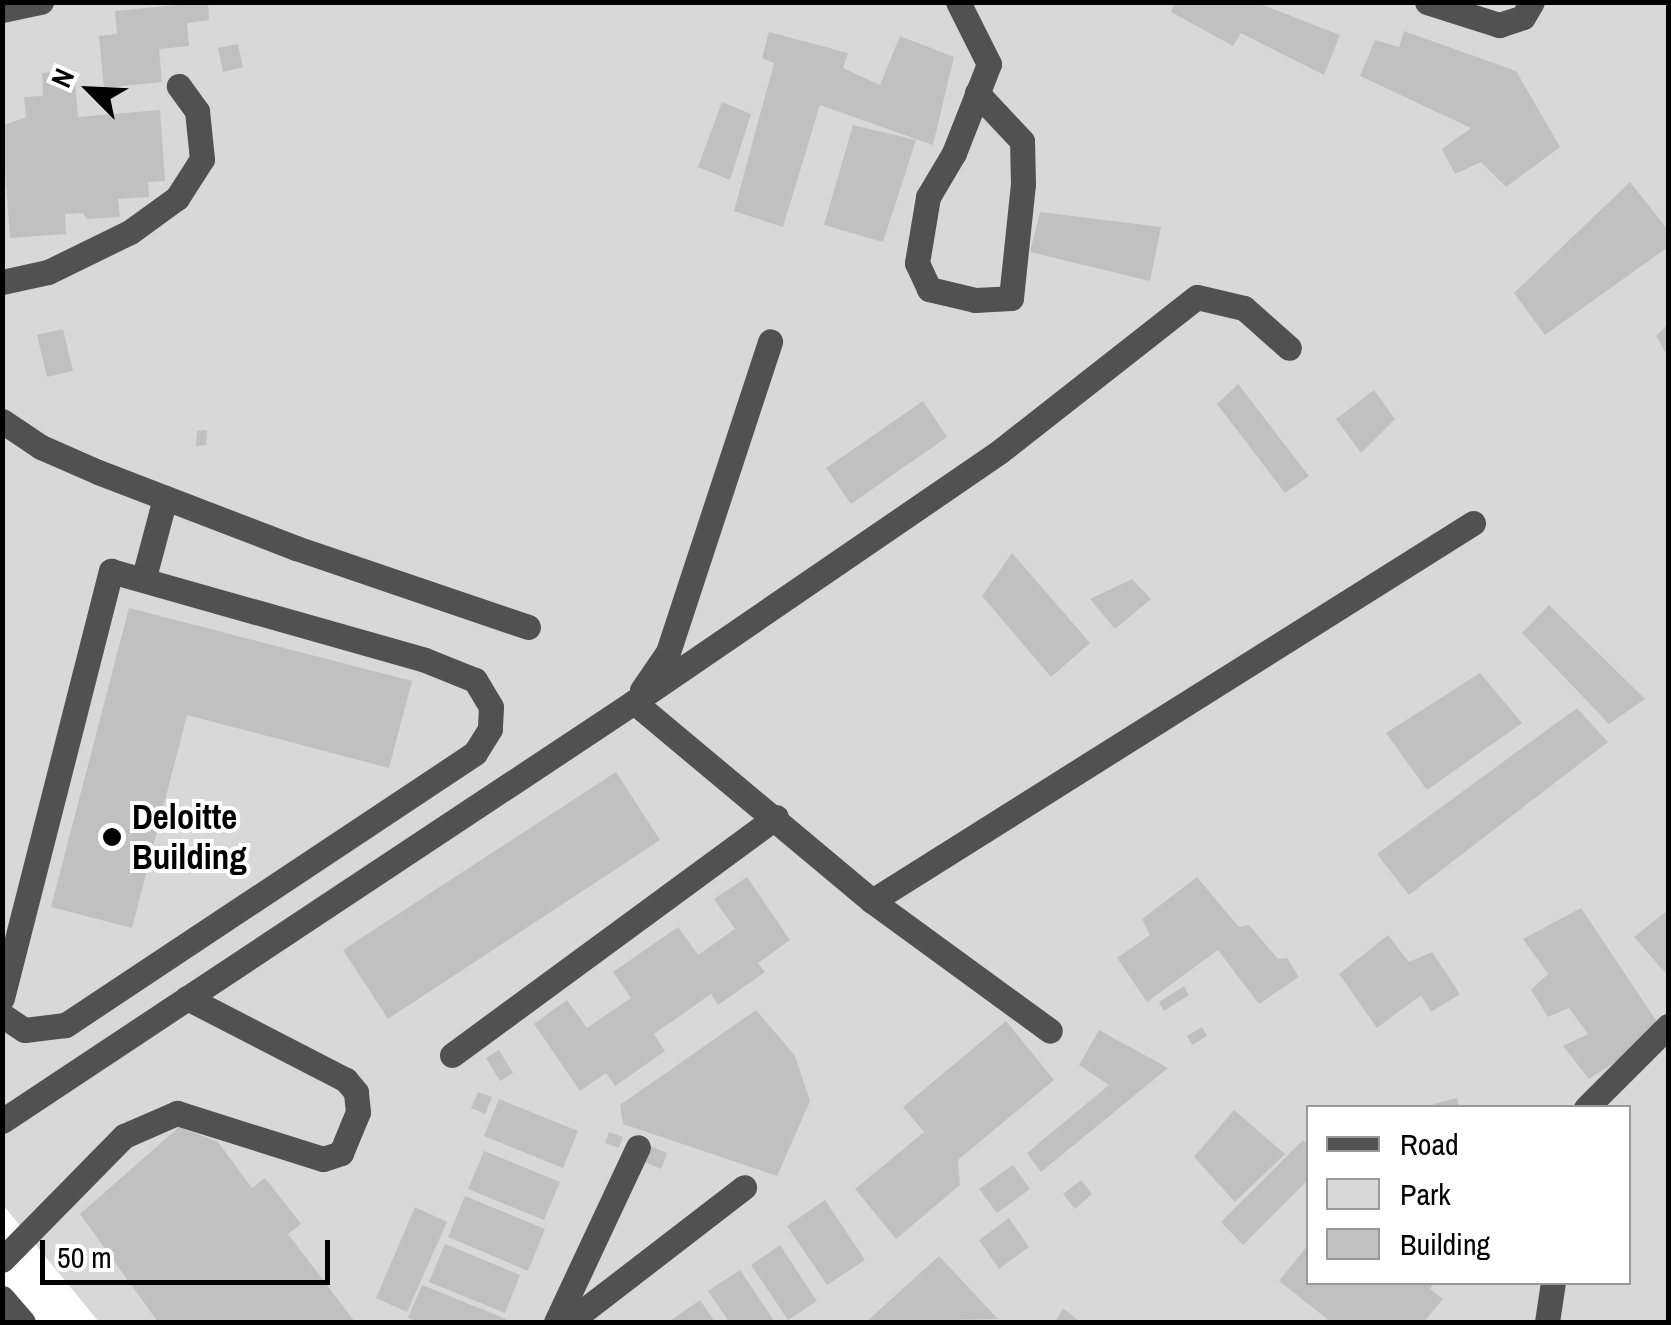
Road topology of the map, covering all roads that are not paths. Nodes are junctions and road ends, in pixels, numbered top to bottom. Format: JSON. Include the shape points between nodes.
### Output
{"nodes":[{"id":1,"x":41,"y":2,"type":"edge"},
{"id":2,"x":958,"y":2,"type":"edge"},
{"id":3,"x":1428,"y":2,"type":"edge"},
{"id":4,"x":1532,"y":2,"type":"edge"},
{"id":5,"x":2,"y":10,"type":"edge"},
{"id":6,"x":178,"y":86,"type":"dead end"},
{"id":7,"x":977,"y":93,"type":"junction"},
{"id":8,"x":2,"y":282,"type":"edge"},
{"id":9,"x":770,"y":342,"type":"dead end"},
{"id":10,"x":1289,"y":348,"type":"dead end"},
{"id":11,"x":2,"y":420,"type":"edge"},
{"id":12,"x":164,"y":498,"type":"junction"},
{"id":13,"x":1473,"y":523,"type":"dead end"},
{"id":14,"x":144,"y":577,"type":"junction"},
{"id":15,"x":528,"y":627,"type":"dead end"},
{"id":16,"x":634,"y":702,"type":"junction"},
{"id":17,"x":776,"y":817,"type":"junction"},
{"id":18,"x":872,"y":901,"type":"junction"},
{"id":19,"x":2,"y":998,"type":"edge"},
{"id":20,"x":188,"y":998,"type":"junction"},
{"id":21,"x":2,"y":1015,"type":"edge"},
{"id":22,"x":1668,"y":1026,"type":"edge"},
{"id":23,"x":1050,"y":1031,"type":"dead end"},
{"id":24,"x":452,"y":1055,"type":"dead end"},
{"id":25,"x":1589,"y":1105,"type":"edge"},
{"id":26,"x":2,"y":1121,"type":"edge"},
{"id":27,"x":638,"y":1147,"type":"dead end"},
{"id":28,"x":744,"y":1187,"type":"dead end"},
{"id":29,"x":2,"y":1260,"type":"edge"},
{"id":30,"x":1553,"y":1285,"type":"edge"},
{"id":31,"x":2,"y":1298,"type":"edge"},
{"id":32,"x":22,"y":1322,"type":"edge"},
{"id":33,"x":556,"y":1322,"type":"edge"},
{"id":34,"x":569,"y":1322,"type":"edge"},
{"id":35,"x":1547,"y":1322,"type":"edge"}],
"edges":[{"from":1,"to":5,"type":"street"},
{"from":2,"to":7,"type":"street","via":[[989,64]]},
{"from":3,"to":4,"type":"street","via":[[1500,25],[1523,17]]},
{"from":6,"to":8,"type":"street","via":[[197,111],[202,159],[177,198],[130,232],[48,272]]},
{"from":7,"to":7,"type":"street","via":[[928,197],[917,263],[930,290],[975,300],[1011,298],[1022,141]]},
{"from":9,"to":16,"type":"street","via":[[668,652]]},
{"from":10,"to":16,"type":"street","via":[[1244,308],[1197,297],[999,452]]},
{"from":11,"to":12,"type":"street","via":[[41,448]]},
{"from":12,"to":14,"type":"street"},
{"from":12,"to":15,"type":"street"},
{"from":13,"to":18,"type":"street"},
{"from":14,"to":19,"type":"street","via":[[111,571]]},
{"from":14,"to":21,"type":"street","via":[[475,680],[491,707],[490,729],[475,754],[65,1025],[24,1030]]},
{"from":16,"to":17,"type":"street"},
{"from":16,"to":20,"type":"street"},
{"from":17,"to":18,"type":"street"},
{"from":17,"to":24,"type":"street"},
{"from":18,"to":23,"type":"street"},
{"from":20,"to":26,"type":"street"},
{"from":20,"to":29,"type":"street","via":[[346,1080],[356,1092],[358,1112],[342,1153],[323,1158],[177,1114],[124,1136]]},
{"from":22,"to":25,"type":"street"},
{"from":27,"to":33,"type":"street"},
{"from":28,"to":34,"type":"street"},
{"from":30,"to":35,"type":"street"},
{"from":31,"to":32,"type":"street"}]}
